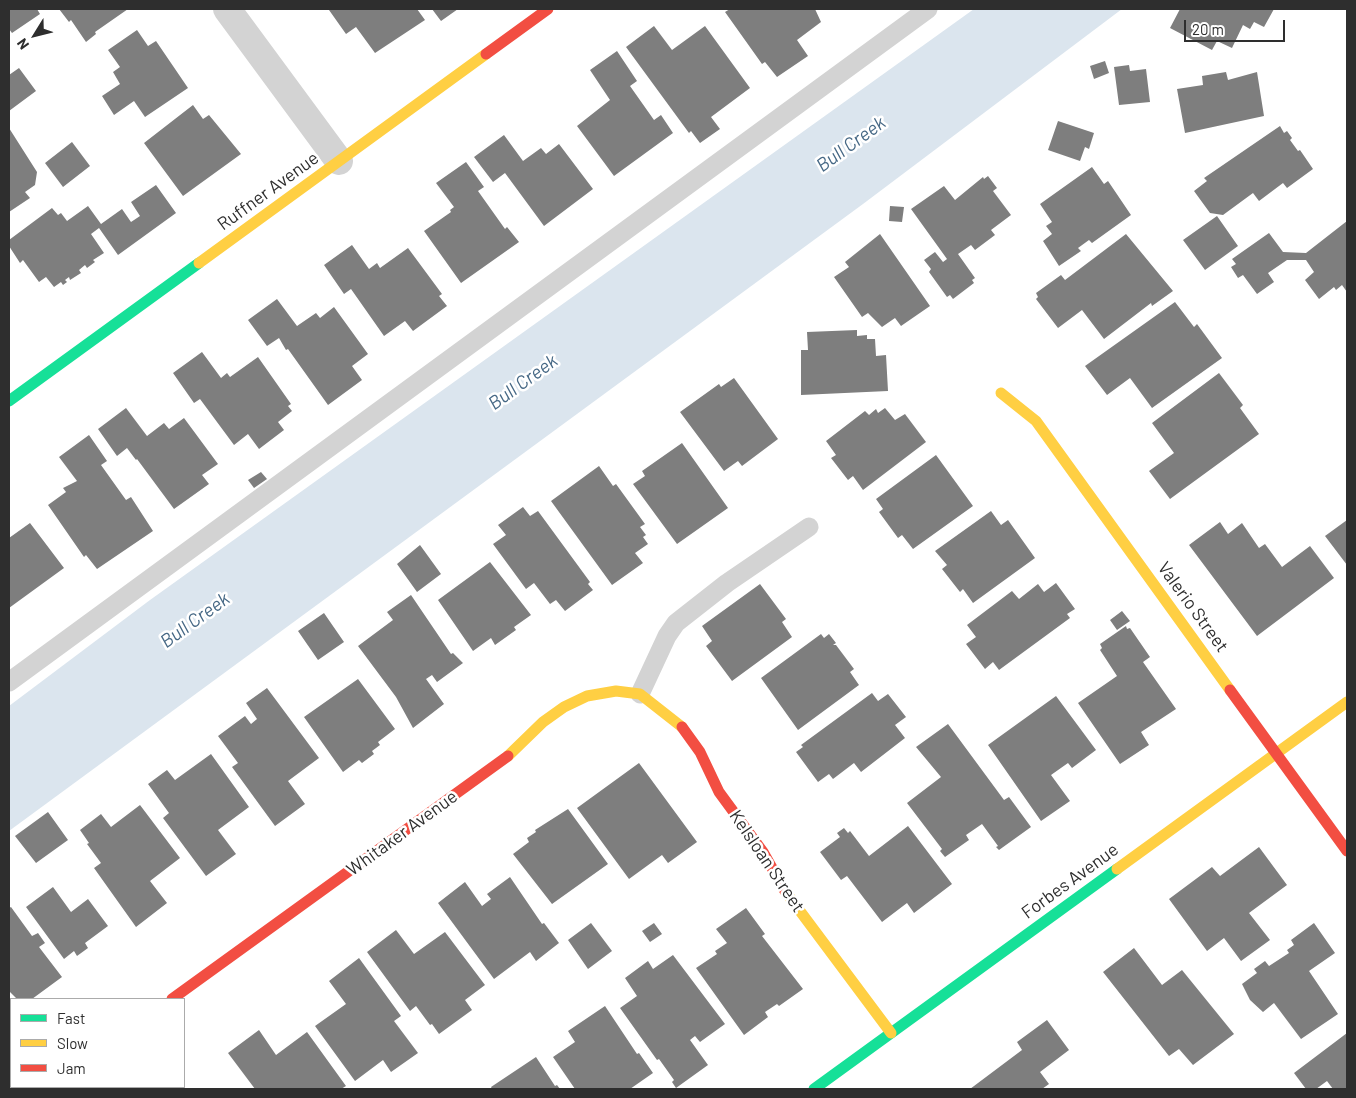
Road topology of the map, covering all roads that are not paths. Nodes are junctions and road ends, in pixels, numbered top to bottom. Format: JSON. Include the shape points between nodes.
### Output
{"nodes":[{"id":1,"x":227,"y":9,"type":"edge"},
{"id":2,"x":548,"y":9,"type":"edge"},
{"id":3,"x":928,"y":9,"type":"edge"},
{"id":4,"x":339,"y":161,"type":"junction"},
{"id":5,"x":1001,"y":393,"type":"dead end"},
{"id":6,"x":11,"y":394,"type":"edge"},
{"id":7,"x":809,"y":527,"type":"dead end"},
{"id":8,"x":9,"y":682,"type":"edge"},
{"id":9,"x":640,"y":694,"type":"junction"},
{"id":10,"x":1347,"y":702,"type":"edge"},
{"id":11,"x":1276,"y":753,"type":"junction"},
{"id":12,"x":1347,"y":851,"type":"edge"},
{"id":13,"x":173,"y":998,"type":"edge"},
{"id":14,"x":891,"y":1033,"type":"junction"},
{"id":15,"x":814,"y":1089,"type":"edge"}],
"edges":[{"from":1,"to":4,"type":"street"},
{"from":2,"to":4,"type":"street","name":"Ruffner Avenue"},
{"from":3,"to":8,"type":"lane"},
{"from":4,"to":6,"type":"street","name":"Ruffner Avenue"},
{"from":5,"to":11,"type":"street","name":"Valerio Street","via":[[1036,421]]},
{"from":7,"to":9,"type":"lane","via":[[727,583],[676,623]]},
{"from":9,"to":13,"type":"street","name":"Whitaker Avenue","via":[[600,693],[564,707],[543,722],[511,754]]},
{"from":9,"to":14,"type":"street","name":"Kelsloan Street","via":[[675,719],[688,733],[720,792],[763,852],[780,884]]},
{"from":10,"to":11,"type":"street","name":"Forbes Avenue"},
{"from":11,"to":12,"type":"street","name":"Valerio Street"},
{"from":11,"to":14,"type":"street","name":"Forbes Avenue"},
{"from":14,"to":15,"type":"street","name":"Forbes Avenue"}]}
